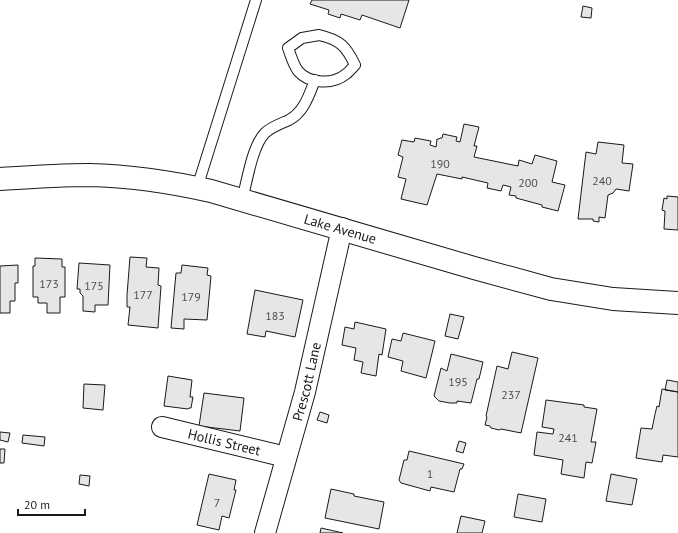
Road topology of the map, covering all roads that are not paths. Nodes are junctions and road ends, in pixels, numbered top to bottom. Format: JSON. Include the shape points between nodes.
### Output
{"nodes":[{"id":1,"x":256,"y":0,"type":"edge"},
{"id":2,"x":315,"y":80,"type":"junction"},
{"id":3,"x":0,"y":179,"type":"edge"},
{"id":4,"x":197,"y":188,"type":"junction"},
{"id":5,"x":242,"y":200,"type":"junction"},
{"id":6,"x":342,"y":228,"type":"junction"},
{"id":7,"x":678,"y":303,"type":"edge"},
{"id":8,"x":162,"y":427,"type":"dead end"},
{"id":9,"x":286,"y":457,"type":"junction"},
{"id":10,"x":265,"y":533,"type":"edge"}],
"edges":[{"from":1,"to":4,"type":"lane"},
{"from":2,"to":2,"type":"lane","via":[[299,72],[288,48],[302,38],[319,35],[332,38],[347,49],[355,65],[334,81]]},
{"from":2,"to":5,"type":"lane","via":[[298,114],[264,134],[254,152]]},
{"from":3,"to":4,"type":"main road","name":"Lake Avenue","via":[[90,175],[131,177]]},
{"from":4,"to":5,"type":"main road","name":"Lake Avenue"},
{"from":5,"to":6,"type":"main road","name":"Lake Avenue"},
{"from":6,"to":7,"type":"main road","name":"Lake Avenue","via":[[551,289],[613,299]]},
{"from":6,"to":9,"type":"street","name":"Prescott Lane","via":[[305,392]]},
{"from":8,"to":9,"type":"street","name":"Hollis Street"},
{"from":9,"to":10,"type":"street","name":"Prescott Lane"}]}
